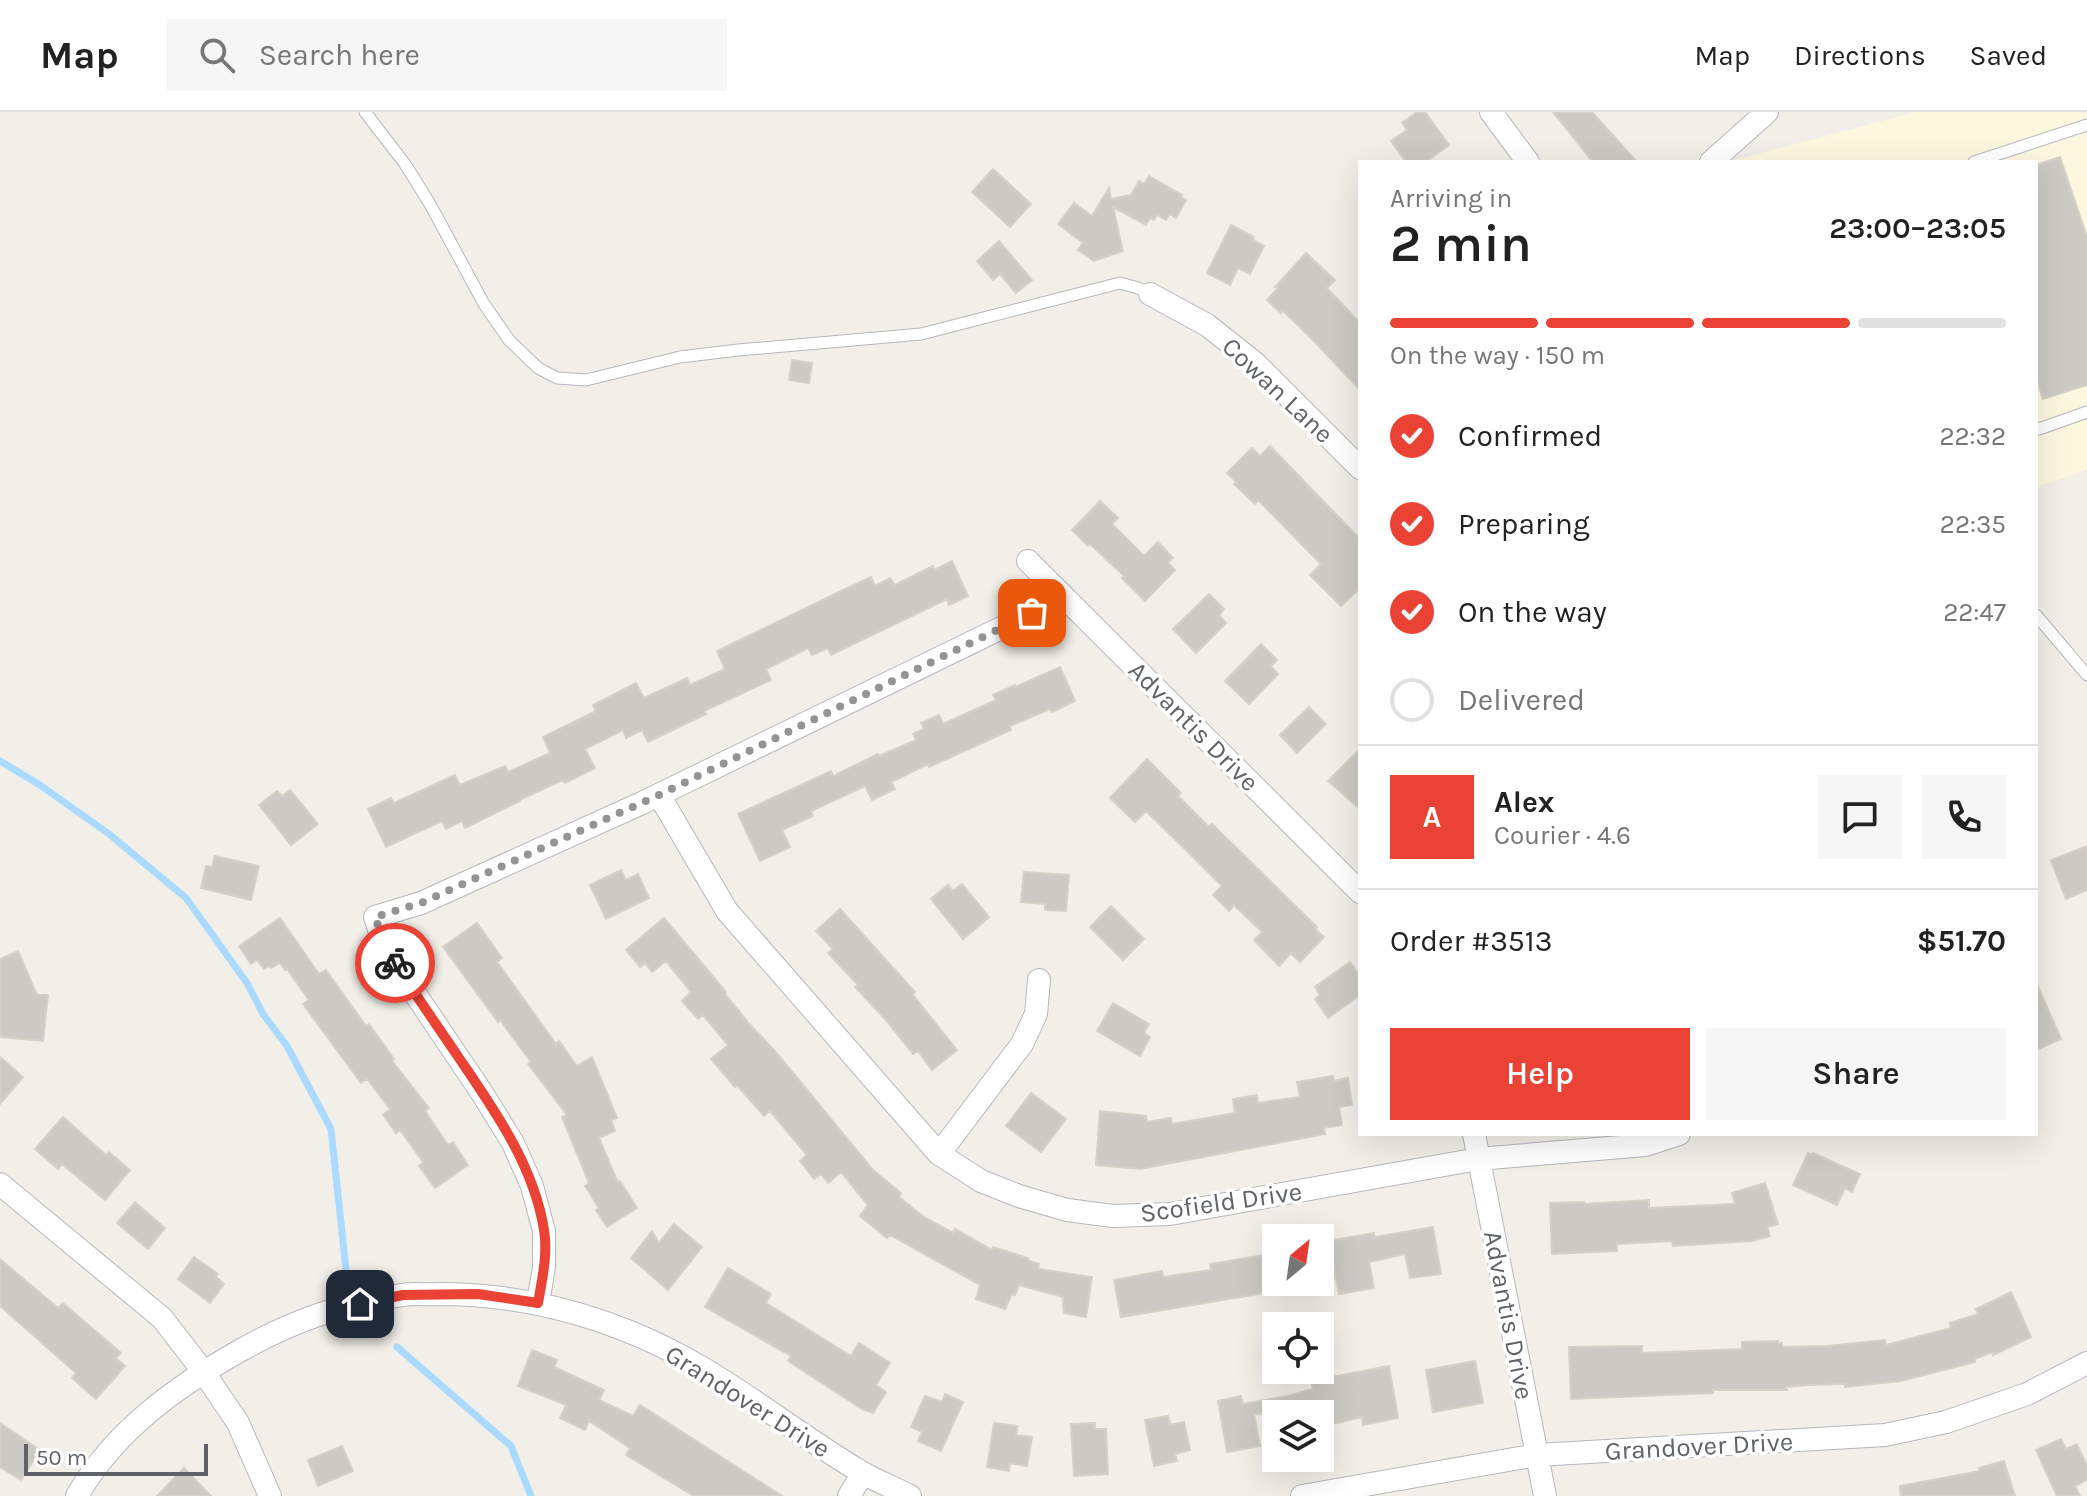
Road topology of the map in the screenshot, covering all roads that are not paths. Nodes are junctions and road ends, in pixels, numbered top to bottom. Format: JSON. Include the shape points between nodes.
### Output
{"nodes":[{"id":1,"x":365,"y":112,"type":"edge"},
{"id":2,"x":1491,"y":112,"type":"edge"},
{"id":3,"x":1767,"y":112,"type":"edge"},
{"id":4,"x":2080,"y":112,"type":"edge"},
{"id":5,"x":2086,"y":127,"type":"edge"},
{"id":6,"x":1527,"y":160,"type":"edge"},
{"id":7,"x":1713,"y":160,"type":"edge"},
{"id":8,"x":1980,"y":160,"type":"edge"},
{"id":9,"x":1150,"y":294,"type":"joint"},
{"id":10,"x":2087,"y":412,"type":"edge"},
{"id":11,"x":2038,"y":429,"type":"edge"},
{"id":12,"x":1358,"y":466,"type":"edge"},
{"id":13,"x":1028,"y":561,"type":"dead end"},
{"id":14,"x":1060,"y":594,"type":"junction"},
{"id":15,"x":2038,"y":617,"type":"edge"},
{"id":16,"x":2087,"y":675,"type":"edge"},
{"id":17,"x":659,"y":795,"type":"junction"},
{"id":18,"x":1358,"y":890,"type":"edge"},
{"id":19,"x":1039,"y":980,"type":"dead end"},
{"id":20,"x":1474,"y":1136,"type":"edge"},
{"id":21,"x":1673,"y":1136,"type":"edge"},
{"id":22,"x":939,"y":1154,"type":"junction"},
{"id":23,"x":1478,"y":1159,"type":"junction"},
{"id":24,"x":0,"y":1184,"type":"edge"},
{"id":25,"x":538,"y":1303,"type":"junction"},
{"id":26,"x":2087,"y":1363,"type":"edge"},
{"id":27,"x":203,"y":1371,"type":"junction"},
{"id":28,"x":1537,"y":1455,"type":"junction"},
{"id":29,"x":863,"y":1473,"type":"junction"},
{"id":30,"x":77,"y":1496,"type":"edge"},
{"id":31,"x":270,"y":1496,"type":"edge"},
{"id":32,"x":849,"y":1496,"type":"edge"},
{"id":33,"x":910,"y":1496,"type":"edge"},
{"id":34,"x":1302,"y":1496,"type":"edge"},
{"id":35,"x":1545,"y":1496,"type":"edge"}],
"edges":[{"from":1,"to":9,"type":"lane","via":[[405,164],[509,340],[557,378],[586,380],[680,357],[921,334],[1120,283]]},
{"from":2,"to":6,"type":"street"},
{"from":3,"to":7,"type":"street"},
{"from":4,"to":5,"type":"lane"},
{"from":5,"to":8,"type":"lane"},
{"from":9,"to":12,"type":"street","name":"Cowan Lane","via":[[1207,325],[1255,363]]},
{"from":10,"to":11,"type":"lane"},
{"from":13,"to":14,"type":"street","name":"Advantis Drive"},
{"from":14,"to":17,"type":"street","via":[[1032,613]]},
{"from":14,"to":18,"type":"street","name":"Advantis Drive"},
{"from":15,"to":16,"type":"lane"},
{"from":17,"to":22,"type":"street","name":"Scofield Drive","via":[[727,911]]},
{"from":17,"to":25,"type":"street","via":[[421,903],[375,917],[387,952],[513,1143],[532,1186],[544,1231]]},
{"from":19,"to":22,"type":"street","via":[[1036,1014],[1022,1044]]},
{"from":20,"to":23,"type":"street","name":"Advantis Drive"},
{"from":21,"to":23,"type":"street","name":"Scofield Drive","via":[[1645,1145]]},
{"from":22,"to":23,"type":"street","name":"Scofield Drive","via":[[981,1181],[1019,1196],[1113,1216],[1170,1214]]},
{"from":23,"to":28,"type":"street","name":"Advantis Drive"},
{"from":24,"to":27,"type":"street","via":[[162,1318]]},
{"from":25,"to":27,"type":"street","name":"Grandover Drive","via":[[478,1294],[403,1295],[339,1308],[265,1337]]},
{"from":25,"to":29,"type":"street","name":"Grandover Drive","via":[[651,1341],[703,1368]]},
{"from":26,"to":28,"type":"street","name":"Grandover Drive","via":[[2027,1394],[1946,1422],[1885,1435]]},
{"from":27,"to":30,"type":"street","name":"Grandover Drive","via":[[139,1420],[88,1476]]},
{"from":27,"to":31,"type":"street","via":[[238,1423]]},
{"from":28,"to":34,"type":"street","name":"Grandover Drive"},
{"from":28,"to":35,"type":"street","name":"Advantis Drive"},
{"from":29,"to":32,"type":"street"},
{"from":29,"to":33,"type":"street","name":"Grandover Drive"}]}
